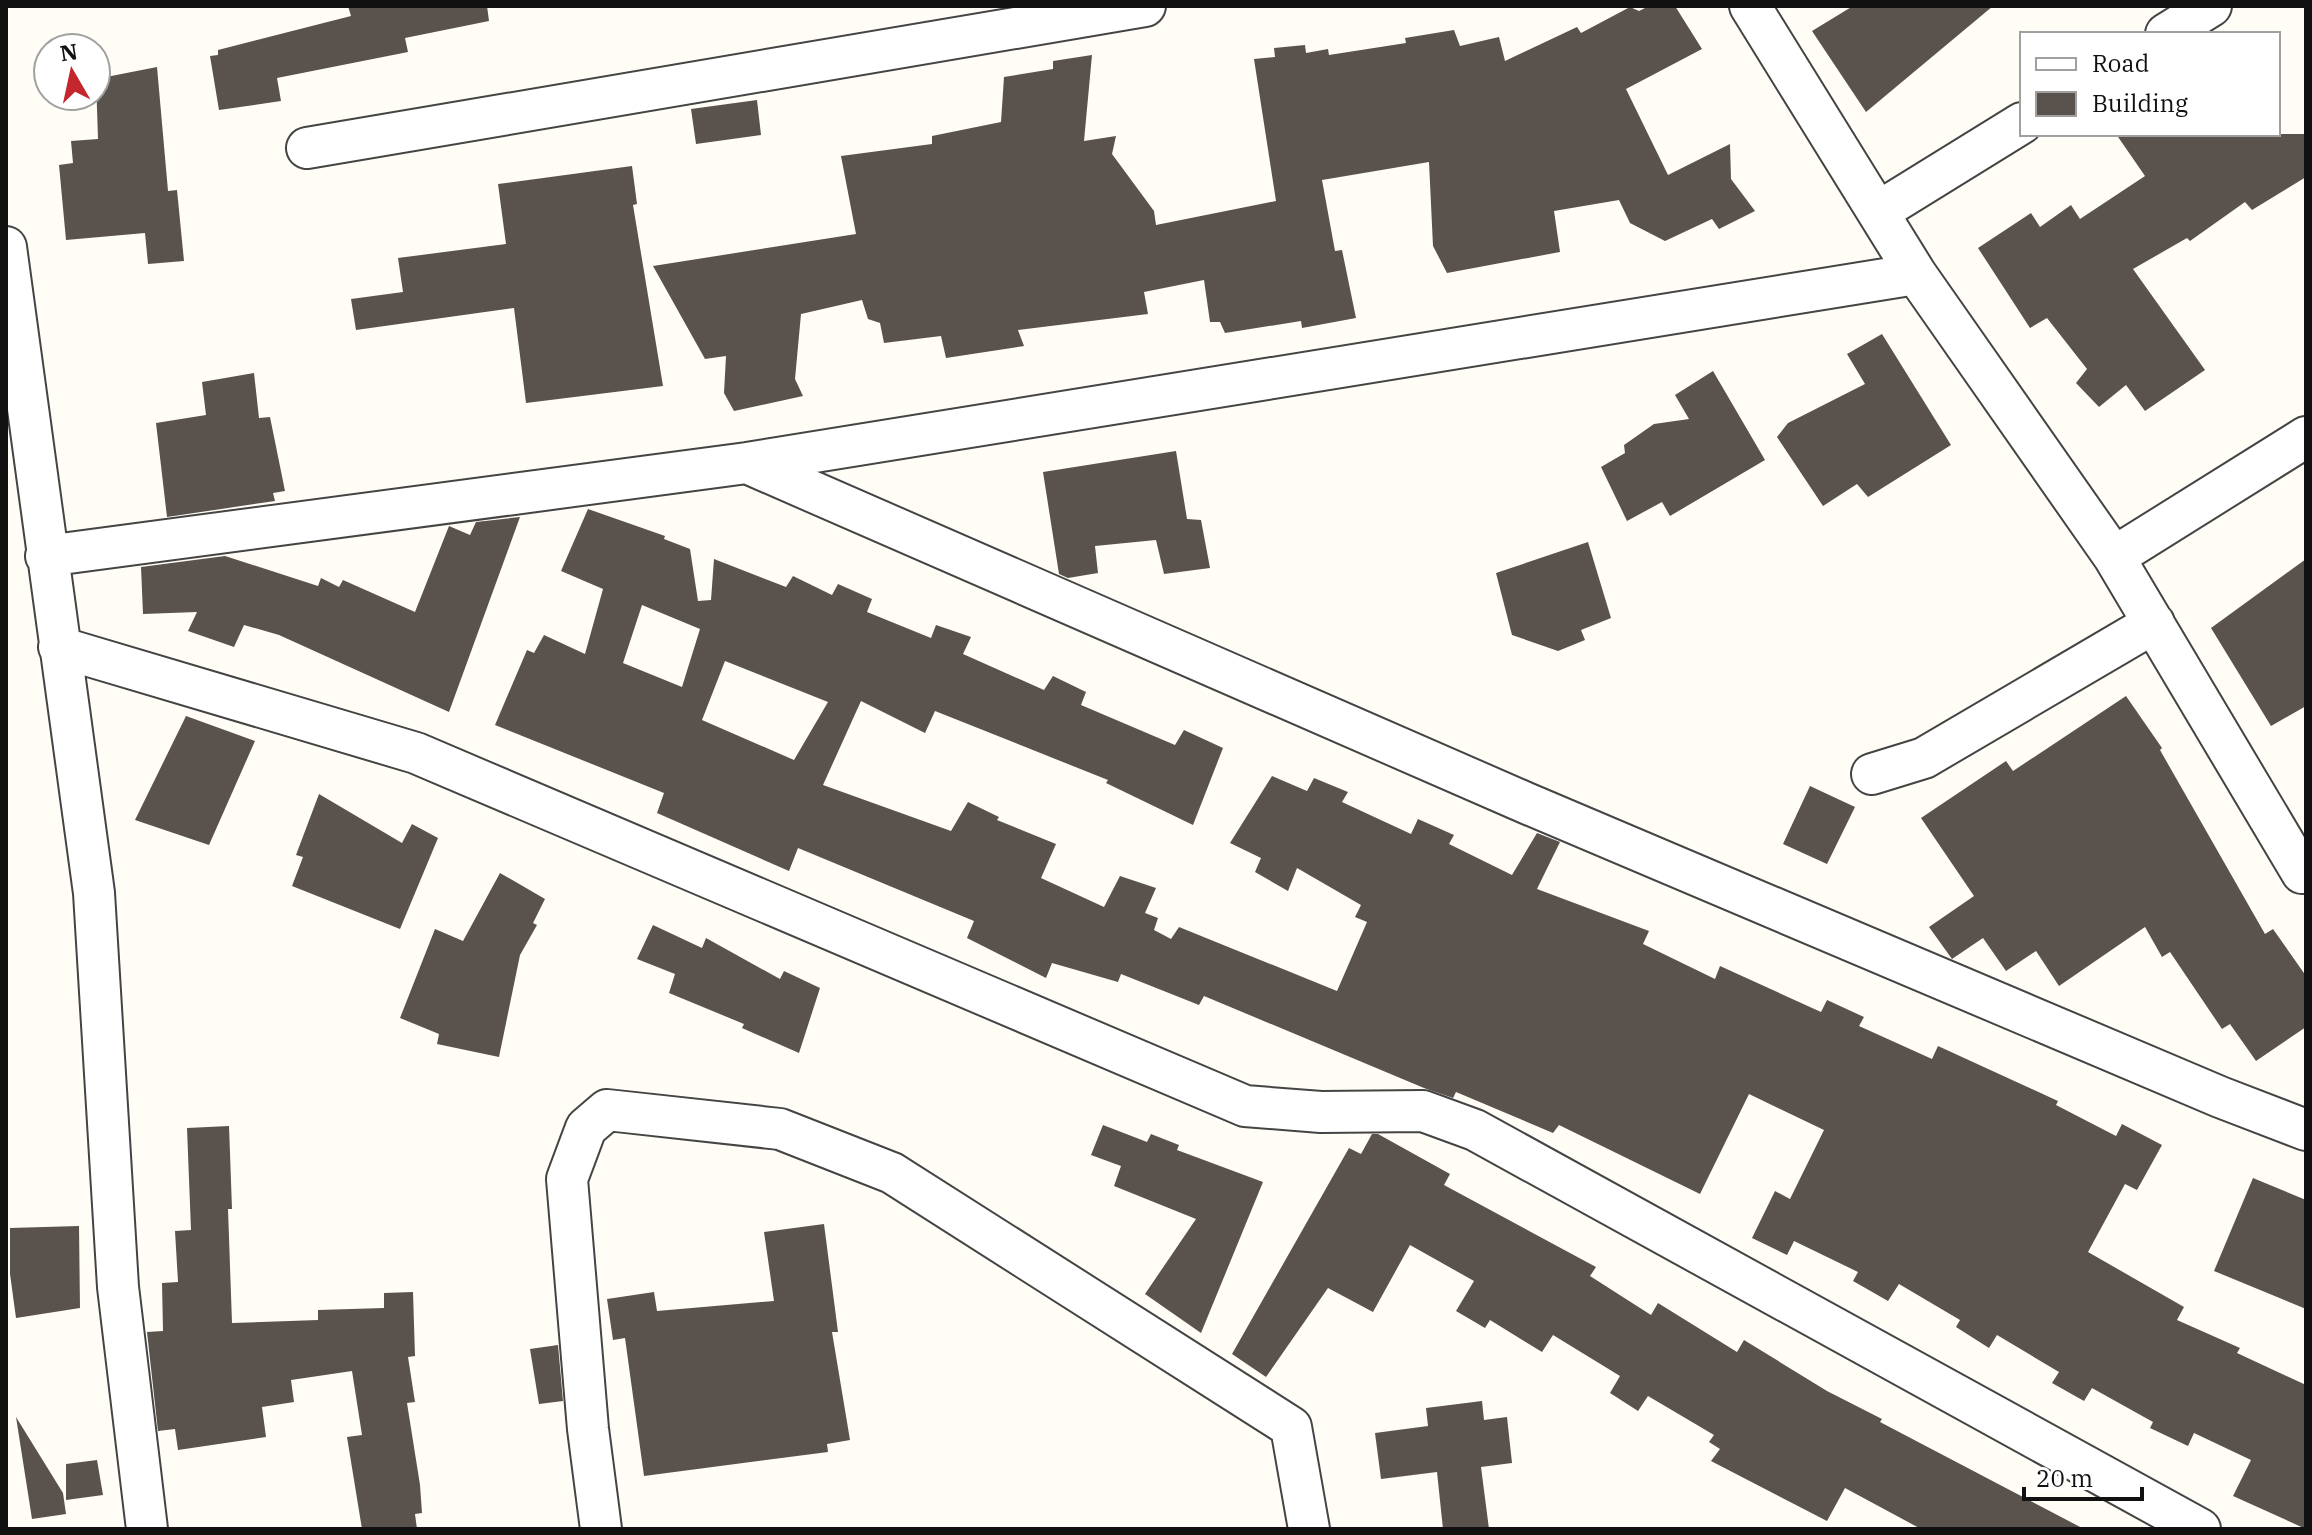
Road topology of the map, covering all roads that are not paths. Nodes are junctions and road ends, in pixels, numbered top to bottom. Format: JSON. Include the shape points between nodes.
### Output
{"nodes":[{"id":1,"x":1145,"y":6,"type":"edge"},
{"id":2,"x":1750,"y":6,"type":"edge"},
{"id":3,"x":2211,"y":6,"type":"edge"},
{"id":4,"x":2169,"y":32,"type":"edge"},
{"id":5,"x":2020,"y":124,"type":"edge"},
{"id":6,"x":307,"y":148,"type":"dead end"},
{"id":7,"x":1878,"y":212,"type":"junction"},
{"id":8,"x":6,"y":247,"type":"edge"},
{"id":9,"x":1916,"y":274,"type":"junction"},
{"id":10,"x":2306,"y":437,"type":"edge"},
{"id":11,"x":747,"y":463,"type":"junction"},
{"id":12,"x":46,"y":556,"type":"junction"},
{"id":13,"x":2114,"y":557,"type":"junction"},
{"id":14,"x":2154,"y":623,"type":"junction"},
{"id":15,"x":59,"y":647,"type":"junction"},
{"id":16,"x":1872,"y":774,"type":"dead end"},
{"id":17,"x":2302,"y":873,"type":"dead end"},
{"id":18,"x":2306,"y":1130,"type":"edge"},
{"id":19,"x":147,"y":1529,"type":"edge"},
{"id":20,"x":601,"y":1529,"type":"edge"},
{"id":21,"x":1309,"y":1529,"type":"edge"},
{"id":22,"x":2200,"y":1529,"type":"edge"}],
"edges":[{"from":1,"to":6,"type":"street"},
{"from":2,"to":7,"type":"street"},
{"from":3,"to":4,"type":"street"},
{"from":5,"to":7,"type":"street"},
{"from":7,"to":9,"type":"street"},
{"from":8,"to":12,"type":"street"},
{"from":9,"to":11,"type":"street"},
{"from":9,"to":13,"type":"street"},
{"from":10,"to":13,"type":"street"},
{"from":11,"to":12,"type":"street"},
{"from":11,"to":18,"type":"street","via":[[1541,809]]},
{"from":12,"to":15,"type":"street"},
{"from":13,"to":14,"type":"street"},
{"from":14,"to":16,"type":"street","via":[[1924,758]]},
{"from":14,"to":17,"type":"street"},
{"from":15,"to":19,"type":"street","via":[[94,893],[118,1287]]},
{"from":15,"to":22,"type":"street","via":[[416,753],[1245,1106],[1423,1111],[1475,1130]]},
{"from":20,"to":21,"type":"street","via":[[567,1179],[586,1128],[607,1110],[780,1129],[892,1173],[1291,1427]]}]}
